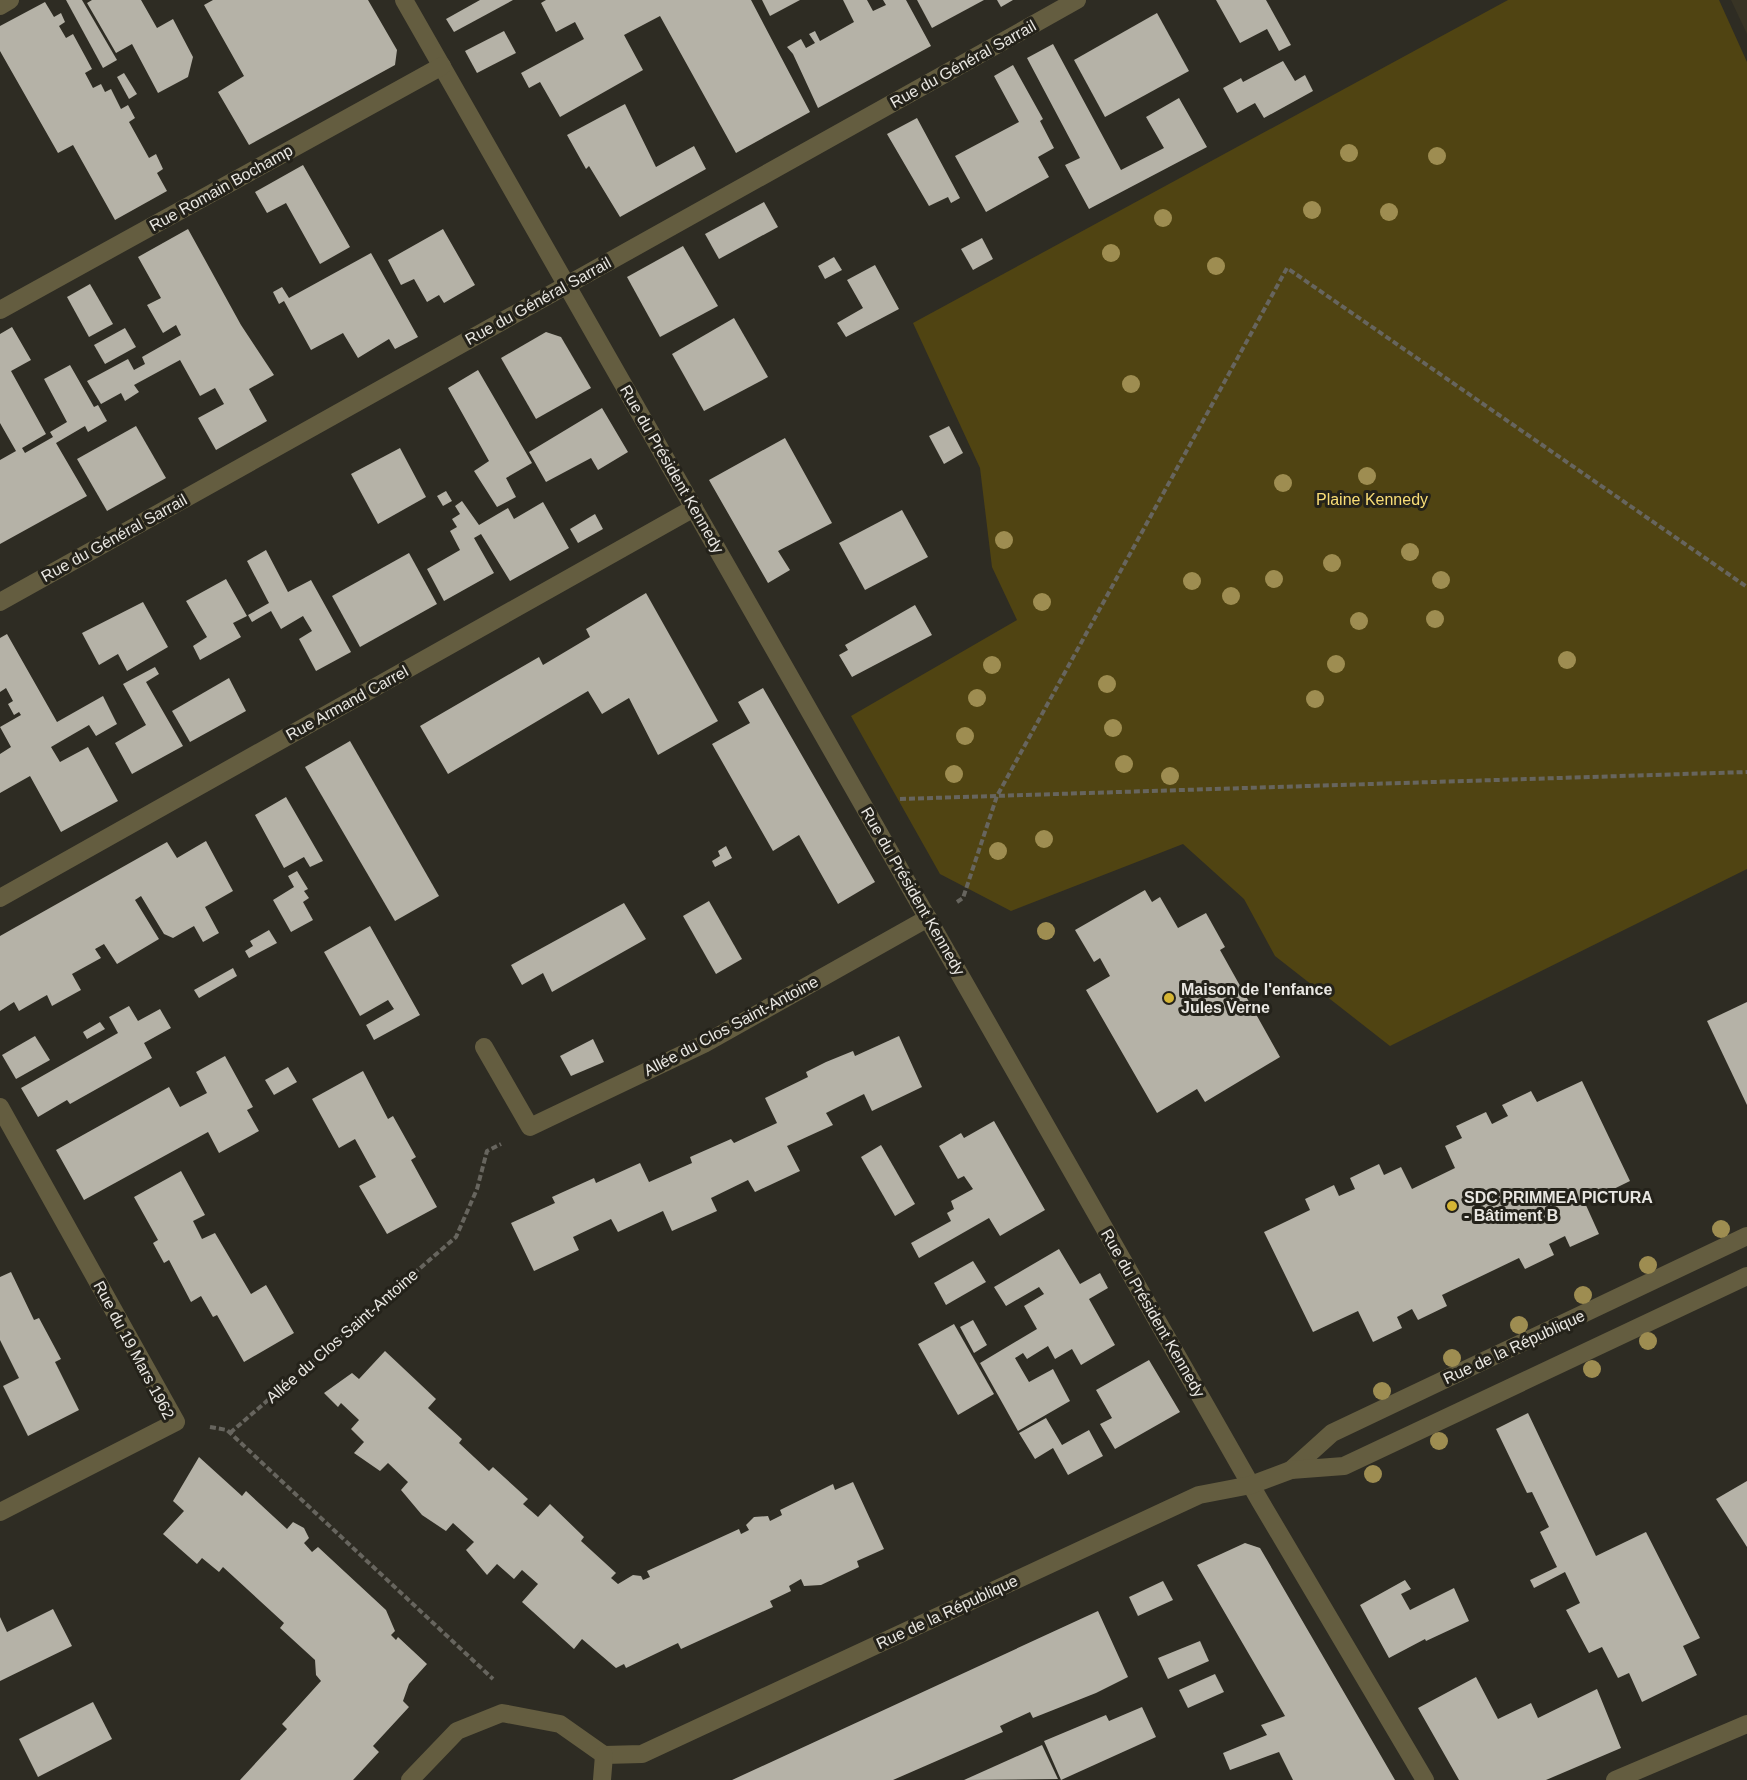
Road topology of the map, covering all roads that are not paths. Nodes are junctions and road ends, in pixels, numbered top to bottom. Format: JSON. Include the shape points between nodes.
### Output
{"nodes":[{"id":1,"x":10,"y":0,"type":"edge"},
{"id":2,"x":404,"y":0,"type":"edge"},
{"id":3,"x":1077,"y":0,"type":"edge"},
{"id":4,"x":0,"y":6,"type":"edge"},
{"id":5,"x":442,"y":66,"type":"junction"},
{"id":6,"x":567,"y":284,"type":"junction"},
{"id":7,"x":0,"y":310,"type":"edge"},
{"id":8,"x":694,"y":508,"type":"junction"},
{"id":9,"x":0,"y":602,"type":"edge"},
{"id":10,"x":0,"y":898,"type":"edge"},
{"id":11,"x":928,"y":918,"type":"junction"},
{"id":12,"x":484,"y":1047,"type":"dead end"},
{"id":13,"x":0,"y":1107,"type":"edge"},
{"id":14,"x":1747,"y":1236,"type":"edge"},
{"id":15,"x":1747,"y":1276,"type":"edge"},
{"id":16,"x":1291,"y":1470,"type":"junction"},
{"id":17,"x":1251,"y":1485,"type":"junction"},
{"id":18,"x":0,"y":1512,"type":"edge"},
{"id":19,"x":1747,"y":1724,"type":"edge"},
{"id":20,"x":604,"y":1755,"type":"junction"},
{"id":21,"x":410,"y":1780,"type":"edge"},
{"id":22,"x":602,"y":1780,"type":"edge"},
{"id":23,"x":1425,"y":1780,"type":"edge"},
{"id":24,"x":1615,"y":1780,"type":"edge"}],
"edges":[{"from":1,"to":4,"type":"street"},
{"from":2,"to":5,"type":"street","name":"Rue du Président Kennedy"},
{"from":3,"to":6,"type":"street","name":"Rue du Général Sarrail"},
{"from":5,"to":6,"type":"street","name":"Rue du Président Kennedy"},
{"from":5,"to":7,"type":"street","name":"Rue Romain Bochamp"},
{"from":6,"to":8,"type":"street","name":"Rue du Président Kennedy"},
{"from":6,"to":9,"type":"street","name":"Rue du Général Sarrail"},
{"from":8,"to":10,"type":"street","name":"Rue Armand Carrel"},
{"from":8,"to":11,"type":"street","name":"Rue du Président Kennedy"},
{"from":11,"to":12,"type":"street","name":"Allée du Clos Saint-Antoine","via":[[704,1044],[530,1127]]},
{"from":11,"to":17,"type":"street","name":"Rue du Président Kennedy"},
{"from":13,"to":18,"type":"street","name":"Rue du 19 Mars 1962","via":[[176,1422]]},
{"from":14,"to":16,"type":"street","name":"Rue de la République","via":[[1332,1433]]},
{"from":15,"to":16,"type":"street","name":"Rue de la République","via":[[1344,1466]]},
{"from":16,"to":17,"type":"street","name":"Rue de la République"},
{"from":17,"to":20,"type":"street","name":"Rue de la République","via":[[1199,1495],[642,1754]]},
{"from":17,"to":23,"type":"street","name":"Rue du Président Kennedy"},
{"from":19,"to":24,"type":"street"},
{"from":20,"to":21,"type":"street","via":[[560,1724],[502,1713],[457,1731]]},
{"from":20,"to":22,"type":"street"}]}
